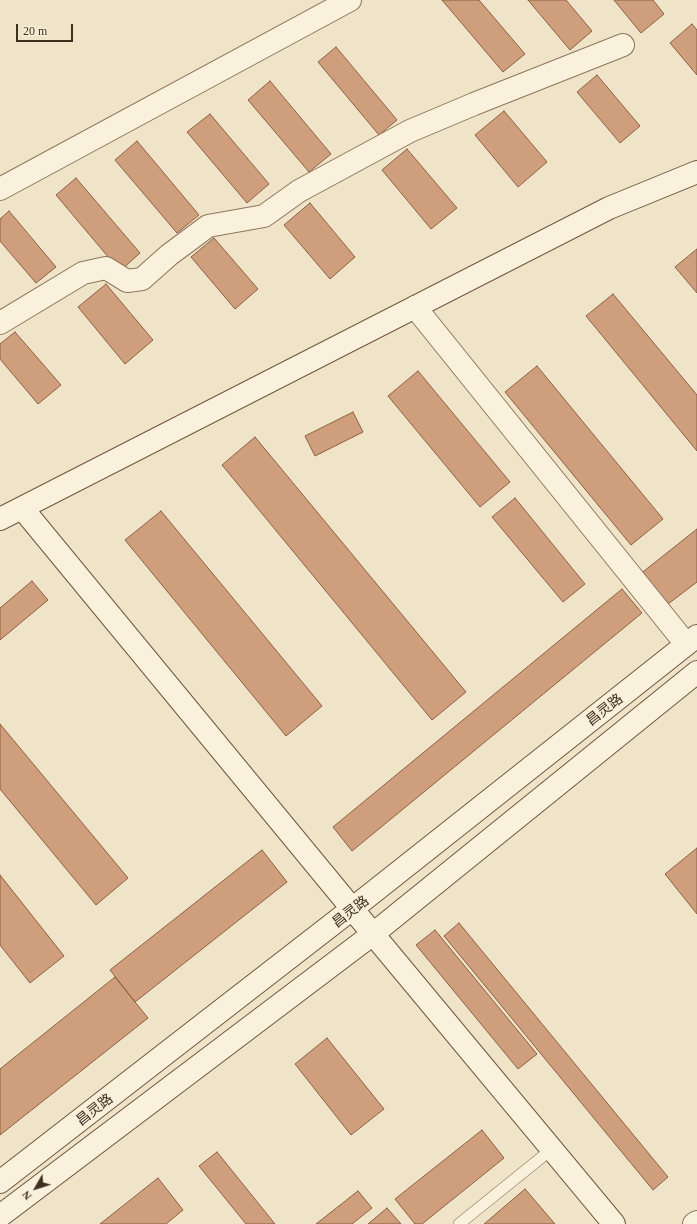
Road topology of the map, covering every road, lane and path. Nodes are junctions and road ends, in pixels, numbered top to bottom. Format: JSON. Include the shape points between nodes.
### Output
{"nodes":[{"id":1,"x":350,"y":0,"type":"edge"},
{"id":2,"x":623,"y":45,"type":"dead end"},
{"id":3,"x":697,"y":172,"type":"edge"},
{"id":4,"x":0,"y":189,"type":"edge"},
{"id":5,"x":415,"y":307,"type":"junction"},
{"id":6,"x":0,"y":323,"type":"edge"},
{"id":7,"x":22,"y":508,"type":"junction"},
{"id":8,"x":0,"y":519,"type":"edge"},
{"id":9,"x":692,"y":640,"type":"edge"},
{"id":10,"x":697,"y":672,"type":"edge"},
{"id":11,"x":352,"y":909,"type":"junction"},
{"id":12,"x":373,"y":934,"type":"junction"},
{"id":13,"x":552,"y":1149,"type":"junction"},
{"id":14,"x":0,"y":1182,"type":"edge"},
{"id":15,"x":0,"y":1216,"type":"edge"},
{"id":16,"x":697,"y":1222,"type":"edge"},
{"id":17,"x":459,"y":1224,"type":"edge"},
{"id":18,"x":614,"y":1224,"type":"edge"},
{"id":19,"x":694,"y":1224,"type":"edge"}],
"edges":[{"from":1,"to":4,"type":"street"},
{"from":2,"to":6,"type":"street","via":[[410,131],[299,191],[264,216],[208,226],[142,279],[127,281],[106,268],[83,273]]},
{"from":3,"to":5,"type":"street","via":[[609,208]]},
{"from":5,"to":7,"type":"street"},
{"from":5,"to":9,"type":"street"},
{"from":7,"to":8,"type":"street"},
{"from":7,"to":11,"type":"street"},
{"from":9,"to":11,"type":"street","name":"昌灵路"},
{"from":10,"to":12,"type":"street","name":"昌灵路"},
{"from":11,"to":12,"type":"street"},
{"from":11,"to":14,"type":"street","name":"昌灵路"},
{"from":12,"to":13,"type":"street"},
{"from":12,"to":15,"type":"street","name":"昌灵路"},
{"from":13,"to":17,"type":"lane"},
{"from":13,"to":18,"type":"street"},
{"from":16,"to":19,"type":"street"}]}
